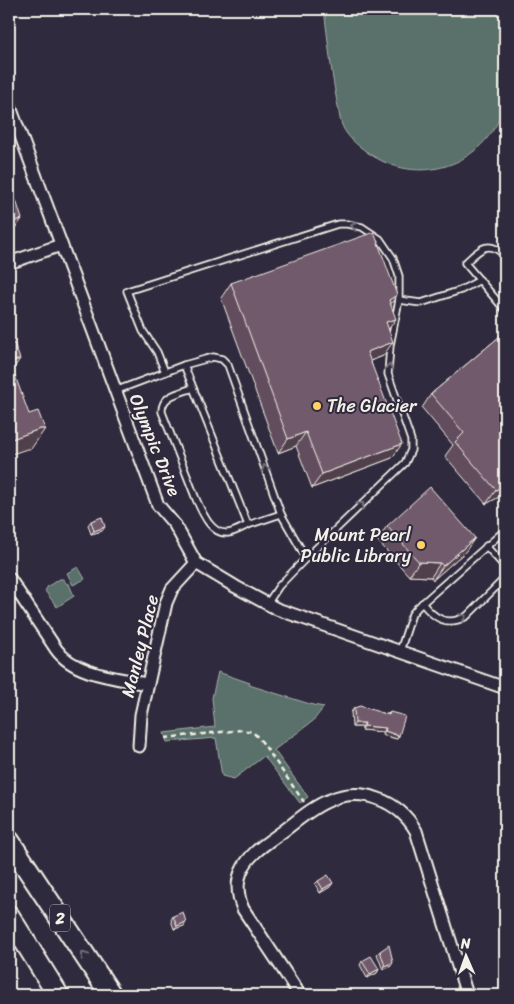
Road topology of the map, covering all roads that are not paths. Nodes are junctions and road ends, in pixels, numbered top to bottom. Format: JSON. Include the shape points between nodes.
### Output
{"nodes":[{"id":1,"x":9,"y":104,"type":"edge"},
{"id":2,"x":61,"y":246,"type":"junction"},
{"id":3,"x":505,"y":256,"type":"edge"},
{"id":4,"x":9,"y":263,"type":"edge"},
{"id":5,"x":480,"y":280,"type":"junction"},
{"id":6,"x":399,"y":300,"type":"junction"},
{"id":7,"x":505,"y":310,"type":"edge"},
{"id":8,"x":184,"y":365,"type":"junction"},
{"id":9,"x":165,"y":372,"type":"junction"},
{"id":10,"x":193,"y":388,"type":"junction"},
{"id":11,"x":115,"y":391,"type":"junction"},
{"id":12,"x":281,"y":514,"type":"junction"},
{"id":13,"x":248,"y":526,"type":"junction"},
{"id":14,"x":505,"y":530,"type":"edge"},
{"id":15,"x":486,"y":546,"type":"junction"},
{"id":16,"x":306,"y":558,"type":"junction"},
{"id":17,"x":196,"y":563,"type":"junction"},
{"id":18,"x":505,"y":567,"type":"edge"},
{"id":19,"x":9,"y":578,"type":"edge"},
{"id":20,"x":505,"y":578,"type":"edge"},
{"id":21,"x":422,"y":603,"type":"junction"},
{"id":22,"x":267,"y":604,"type":"junction"},
{"id":23,"x":400,"y":651,"type":"junction"},
{"id":24,"x":147,"y":684,"type":"junction"},
{"id":25,"x":505,"y":688,"type":"edge"},
{"id":26,"x":139,"y":746,"type":"dead end"},
{"id":27,"x":9,"y":841,"type":"edge"},
{"id":28,"x":9,"y":916,"type":"edge"},
{"id":29,"x":58,"y":995,"type":"edge"},
{"id":30,"x":111,"y":995,"type":"edge"},
{"id":31,"x":300,"y":995,"type":"edge"},
{"id":32,"x":467,"y":995,"type":"edge"}],
"edges":[{"from":1,"to":2,"type":"street","name":"Olympic Drive"},
{"from":2,"to":4,"type":"street"},
{"from":2,"to":11,"type":"street","name":"Olympic Drive"},
{"from":3,"to":5,"type":"lane","via":[[494,247],[487,246],[465,263]]},
{"from":5,"to":6,"type":"lane","via":[[428,302]]},
{"from":5,"to":7,"type":"lane"},
{"from":6,"to":9,"type":"lane","one_way":true,"via":[[399,276],[388,249],[380,239],[362,227],[338,224],[127,291],[143,331]]},
{"from":16,"to":6,"type":"lane","one_way":true,"via":[[405,463],[411,450],[411,440],[388,374]]},
{"from":8,"to":9,"type":"lane"},
{"from":8,"to":10,"type":"lane"},
{"from":12,"to":8,"type":"lane","one_way":true,"via":[[228,365],[213,357]]},
{"from":9,"to":11,"type":"lane"},
{"from":10,"to":13,"type":"lane"},
{"from":10,"to":13,"type":"lane","via":[[165,399],[161,405],[192,491],[216,530],[229,533]]},
{"from":11,"to":17,"type":"street","name":"Olympic Drive","via":[[158,505],[175,526]]},
{"from":12,"to":13,"type":"lane"},
{"from":12,"to":16,"type":"lane"},
{"from":14,"to":15,"type":"lane"},
{"from":15,"to":18,"type":"lane"},
{"from":15,"to":21,"type":"lane"},
{"from":16,"to":22,"type":"lane"},
{"from":17,"to":22,"type":"street","name":"Olympic Drive"},
{"from":17,"to":24,"type":"street","name":"Manley Place","via":[[169,595]]},
{"from":19,"to":24,"type":"street","via":[[66,660],[87,671]]},
{"from":21,"to":20,"type":"lane","one_way":true,"via":[[437,618],[462,619]]},
{"from":21,"to":23,"type":"lane","via":[[412,614]]},
{"from":22,"to":23,"type":"street","name":"Olympic Drive"},
{"from":23,"to":25,"type":"street","name":"Olympic Drive"},
{"from":24,"to":26,"type":"street","name":"Manley Place"},
{"from":30,"to":27,"type":"highway","number":"2","one_way":true},
{"from":28,"to":29,"type":"highway"},
{"from":31,"to":32,"type":"street","via":[[243,909],[238,894],[241,872],[249,858],[263,846],[322,803],[354,794],[372,796],[390,804],[416,831]]}]}
